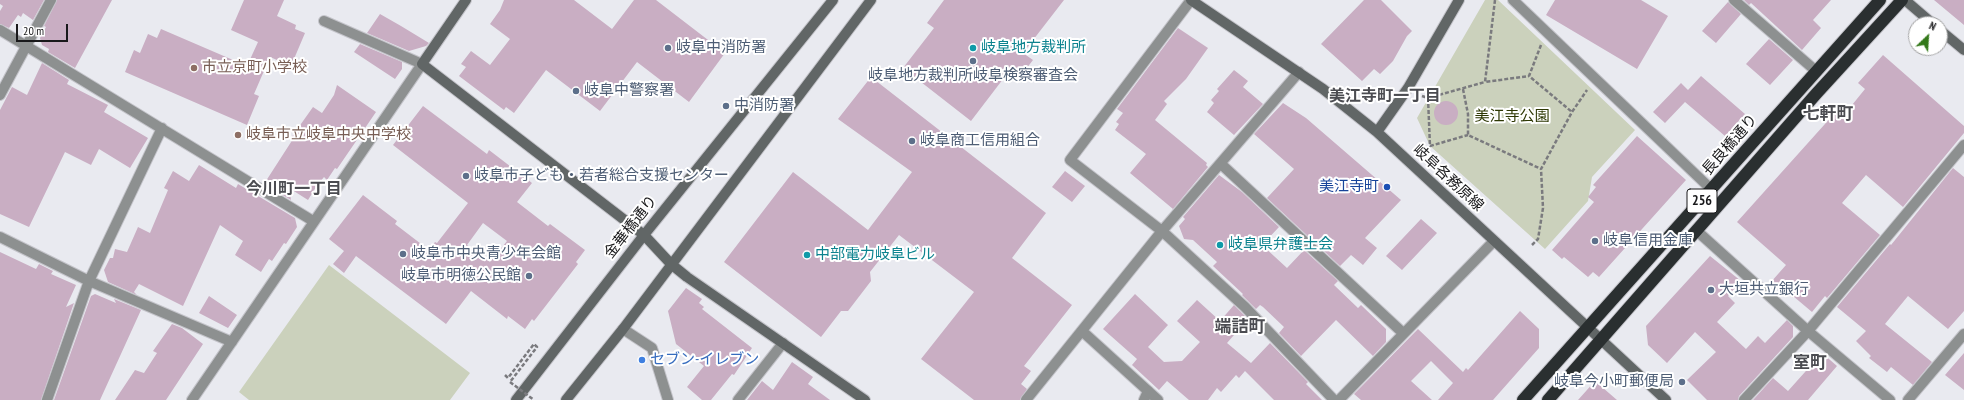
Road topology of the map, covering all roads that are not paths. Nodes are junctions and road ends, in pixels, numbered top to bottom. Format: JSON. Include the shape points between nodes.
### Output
{"nodes":[{"id":1,"x":51,"y":0,"type":"edge"},
{"id":2,"x":466,"y":0,"type":"edge"},
{"id":3,"x":833,"y":0,"type":"edge"},
{"id":4,"x":871,"y":0,"type":"edge"},
{"id":5,"x":1191,"y":0,"type":"edge"},
{"id":6,"x":1459,"y":0,"type":"edge"},
{"id":7,"x":1513,"y":0,"type":"edge"},
{"id":8,"x":1734,"y":0,"type":"edge"},
{"id":9,"x":1880,"y":0,"type":"edge"},
{"id":10,"x":1903,"y":0,"type":"edge"},
{"id":11,"x":1923,"y":16,"type":"edge"},
{"id":12,"x":324,"y":21,"type":"dead end"},
{"id":13,"x":0,"y":30,"type":"edge"},
{"id":14,"x":1948,"y":37,"type":"edge"},
{"id":15,"x":27,"y":45,"type":"junction"},
{"id":16,"x":1964,"y":50,"type":"edge"},
{"id":17,"x":422,"y":64,"type":"junction"},
{"id":18,"x":1816,"y":71,"type":"junction"},
{"id":19,"x":1299,"y":72,"type":"junction"},
{"id":20,"x":0,"y":95,"type":"edge"},
{"id":21,"x":162,"y":128,"type":"junction"},
{"id":22,"x":1377,"y":132,"type":"junction"},
{"id":23,"x":1964,"y":145,"type":"edge"},
{"id":24,"x":1221,"y":164,"type":"junction"},
{"id":25,"x":1712,"y":190,"type":"junction"},
{"id":26,"x":313,"y":221,"type":"junction"},
{"id":27,"x":1162,"y":231,"type":"junction"},
{"id":28,"x":1697,"y":231,"type":"junction"},
{"id":29,"x":644,"y":235,"type":"junction"},
{"id":30,"x":0,"y":237,"type":"edge"},
{"id":31,"x":1493,"y":242,"type":"junction"},
{"id":32,"x":671,"y":264,"type":"junction"},
{"id":33,"x":89,"y":281,"type":"junction"},
{"id":34,"x":1587,"y":327,"type":"junction"},
{"id":35,"x":623,"y":329,"type":"junction"},
{"id":36,"x":1082,"y":330,"type":"junction"},
{"id":37,"x":1808,"y":331,"type":"junction"},
{"id":38,"x":1403,"y":333,"type":"junction"},
{"id":39,"x":1964,"y":334,"type":"edge"},
{"id":40,"x":1602,"y":339,"type":"junction"},
{"id":41,"x":232,"y":342,"type":"junction"},
{"id":42,"x":783,"y":343,"type":"junction"},
{"id":43,"x":1146,"y":396,"type":"edge"},
{"id":44,"x":47,"y":400,"type":"edge"},
{"id":45,"x":192,"y":400,"type":"edge"},
{"id":46,"x":516,"y":400,"type":"edge"},
{"id":47,"x":566,"y":400,"type":"edge"},
{"id":48,"x":668,"y":400,"type":"edge"},
{"id":49,"x":738,"y":400,"type":"edge"},
{"id":50,"x":865,"y":400,"type":"edge"},
{"id":51,"x":1026,"y":400,"type":"edge"},
{"id":52,"x":1158,"y":400,"type":"edge"},
{"id":53,"x":1334,"y":400,"type":"edge"},
{"id":54,"x":1340,"y":400,"type":"edge"},
{"id":55,"x":1523,"y":400,"type":"edge"},
{"id":56,"x":1548,"y":400,"type":"edge"},
{"id":57,"x":1666,"y":400,"type":"edge"},
{"id":58,"x":1744,"y":400,"type":"edge"},
{"id":59,"x":1890,"y":400,"type":"edge"},
{"id":60,"x":1908,"y":400,"type":"edge"}],
"edges":[{"from":1,"to":15,"type":"street"},
{"from":2,"to":17,"type":"main road"},
{"from":3,"to":29,"type":"main road","name":"金華橋通り"},
{"from":4,"to":32,"type":"main road"},
{"from":5,"to":19,"type":"main road","name":"岐阜各務原線"},
{"from":5,"to":27,"type":"street","via":[[1070,160]]},
{"from":6,"to":22,"type":"main road","via":[[1408,88]]},
{"from":7,"to":25,"type":"street"},
{"from":8,"to":18,"type":"street"},
{"from":9,"to":18,"type":"highway","name":"長良橋通り","number":"256"},
{"from":10,"to":11,"type":"main road"},
{"from":10,"to":28,"type":"highway","number":"256","via":[[1816,94]]},
{"from":12,"to":17,"type":"street"},
{"from":13,"to":15,"type":"street"},
{"from":14,"to":16,"type":"main road"},
{"from":15,"to":20,"type":"street"},
{"from":15,"to":21,"type":"street"},
{"from":17,"to":26,"type":"street"},
{"from":17,"to":29,"type":"main road"},
{"from":18,"to":25,"type":"highway","name":"長良橋通り","number":"256"},
{"from":19,"to":22,"type":"main road","name":"岐阜各務原線"},
{"from":19,"to":24,"type":"street"},
{"from":21,"to":26,"type":"street"},
{"from":21,"to":33,"type":"street"},
{"from":22,"to":31,"type":"main road","name":"岐阜各務原線"},
{"from":23,"to":37,"type":"street"},
{"from":24,"to":27,"type":"street"},
{"from":24,"to":38,"type":"street"},
{"from":25,"to":34,"type":"highway","name":"長良橋通り","number":"256"},
{"from":26,"to":41,"type":"street"},
{"from":27,"to":36,"type":"street"},
{"from":27,"to":53,"type":"street","via":[[1245,307]]},
{"from":28,"to":37,"type":"street"},
{"from":28,"to":40,"type":"highway","number":"256"},
{"from":29,"to":32,"type":"main road"},
{"from":29,"to":46,"type":"main road","name":"金華橋通り"},
{"from":30,"to":33,"type":"street"},
{"from":31,"to":34,"type":"main road","name":"岐阜各務原線"},
{"from":31,"to":38,"type":"street"},
{"from":32,"to":35,"type":"main road"},
{"from":32,"to":42,"type":"main road"},
{"from":33,"to":41,"type":"street"},
{"from":33,"to":44,"type":"street"},
{"from":34,"to":40,"type":"main road","name":"岐阜各務原線"},
{"from":34,"to":55,"type":"highway","name":"長良橋通り","number":"256"},
{"from":35,"to":47,"type":"main road"},
{"from":35,"to":48,"type":"street","via":[[652,348]]},
{"from":36,"to":43,"type":"street"},
{"from":36,"to":51,"type":"street"},
{"from":37,"to":58,"type":"street"},
{"from":37,"to":59,"type":"street"},
{"from":38,"to":54,"type":"street"},
{"from":39,"to":60,"type":"street"},
{"from":40,"to":56,"type":"highway","number":"256"},
{"from":40,"to":57,"type":"main road","name":"岐阜各務原線"},
{"from":41,"to":45,"type":"street"},
{"from":42,"to":49,"type":"street"},
{"from":42,"to":50,"type":"main road"},
{"from":43,"to":52,"type":"street"}]}
